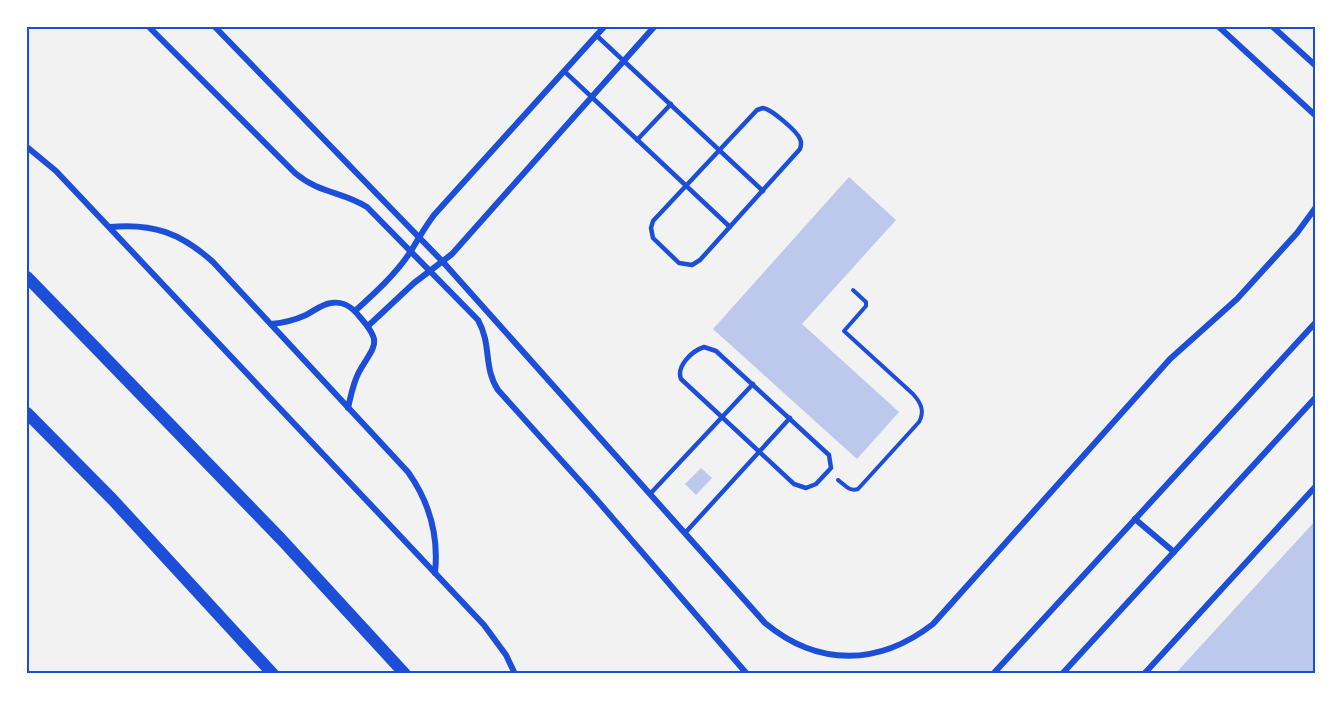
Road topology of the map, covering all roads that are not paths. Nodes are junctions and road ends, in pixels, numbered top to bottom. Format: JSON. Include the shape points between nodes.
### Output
{"nodes":[{"id":1,"x":149,"y":27,"type":"edge"},
{"id":2,"x":214,"y":27,"type":"edge"},
{"id":3,"x":604,"y":27,"type":"edge"},
{"id":4,"x":654,"y":27,"type":"edge"},
{"id":5,"x":1219,"y":27,"type":"edge"},
{"id":6,"x":1273,"y":27,"type":"edge"},
{"id":7,"x":596,"y":35,"type":"junction"},
{"id":8,"x":623,"y":60,"type":"junction"},
{"id":9,"x":1316,"y":66,"type":"edge"},
{"id":10,"x":564,"y":71,"type":"junction"},
{"id":11,"x":591,"y":97,"type":"junction"},
{"id":12,"x":671,"y":104,"type":"junction"},
{"id":13,"x":1316,"y":116,"type":"edge"},
{"id":14,"x":637,"y":140,"type":"junction"},
{"id":15,"x":27,"y":147,"type":"edge"},
{"id":16,"x":720,"y":150,"type":"junction"},
{"id":17,"x":686,"y":186,"type":"junction"},
{"id":18,"x":763,"y":191,"type":"junction"},
{"id":19,"x":1316,"y":207,"type":"edge"},
{"id":20,"x":110,"y":227,"type":"junction"},
{"id":21,"x":730,"y":227,"type":"junction"},
{"id":22,"x":418,"y":236,"type":"junction"},
{"id":23,"x":411,"y":251,"type":"junction"},
{"id":24,"x":443,"y":262,"type":"junction"},
{"id":25,"x":430,"y":270,"type":"junction"},
{"id":26,"x":27,"y":277,"type":"edge"},
{"id":27,"x":355,"y":311,"type":"junction"},
{"id":28,"x":1316,"y":322,"type":"edge"},
{"id":29,"x":271,"y":324,"type":"junction"},
{"id":30,"x":368,"y":326,"type":"junction"},
{"id":31,"x":753,"y":384,"type":"junction"},
{"id":32,"x":1316,"y":397,"type":"edge"},
{"id":33,"x":348,"y":408,"type":"junction"},
{"id":34,"x":27,"y":413,"type":"edge"},
{"id":35,"x":722,"y":417,"type":"junction"},
{"id":36,"x":789,"y":418,"type":"junction"},
{"id":37,"x":759,"y":452,"type":"junction"},
{"id":38,"x":1316,"y":486,"type":"edge"},
{"id":39,"x":650,"y":494,"type":"junction"},
{"id":40,"x":1135,"y":519,"type":"junction"},
{"id":41,"x":685,"y":533,"type":"junction"},
{"id":42,"x":1174,"y":552,"type":"junction"},
{"id":43,"x":435,"y":573,"type":"junction"},
{"id":44,"x":273,"y":674,"type":"edge"},
{"id":45,"x":405,"y":674,"type":"edge"},
{"id":46,"x":515,"y":674,"type":"edge"},
{"id":47,"x":747,"y":674,"type":"edge"},
{"id":48,"x":993,"y":674,"type":"edge"},
{"id":49,"x":1062,"y":674,"type":"edge"},
{"id":50,"x":1144,"y":674,"type":"edge"}],
"edges":[{"from":1,"to":23,"type":"street","via":[[295,173],[312,186],[367,207]]},
{"from":2,"to":22,"type":"street"},
{"from":3,"to":7,"type":"street"},
{"from":4,"to":8,"type":"street"},
{"from":5,"to":13,"type":"street"},
{"from":6,"to":9,"type":"street"},
{"from":7,"to":8,"type":"lane"},
{"from":7,"to":10,"type":"street"},
{"from":8,"to":11,"type":"street"},
{"from":8,"to":12,"type":"lane"},
{"from":10,"to":11,"type":"lane"},
{"from":10,"to":22,"type":"street"},
{"from":11,"to":14,"type":"lane"},
{"from":11,"to":24,"type":"street"},
{"from":12,"to":14,"type":"lane"},
{"from":12,"to":16,"type":"lane"},
{"from":14,"to":17,"type":"lane"},
{"from":15,"to":20,"type":"street"},
{"from":16,"to":17,"type":"lane"},
{"from":16,"to":18,"type":"lane"},
{"from":16,"to":18,"type":"lane","via":[[763,108],[771,110],[797,134],[801,142],[799,152]]},
{"from":17,"to":21,"type":"lane"},
{"from":17,"to":21,"type":"lane","via":[[653,221],[650,231],[655,241],[679,263],[692,266]]},
{"from":18,"to":21,"type":"lane"},
{"from":19,"to":41,"type":"street","via":[[1237,299],[1170,359],[946,611],[902,645],[848,656],[795,644],[765,624]]},
{"from":20,"to":29,"type":"street","via":[[147,227],[183,239],[213,262]]},
{"from":20,"to":43,"type":"street"},
{"from":22,"to":23,"type":"street"},
{"from":22,"to":24,"type":"street"},
{"from":23,"to":25,"type":"street"},
{"from":23,"to":27,"type":"street"},
{"from":24,"to":25,"type":"street"},
{"from":24,"to":39,"type":"street"},
{"from":25,"to":30,"type":"street"},
{"from":25,"to":47,"type":"street","via":[[483,328],[490,375],[498,390]]},
{"from":26,"to":45,"type":"main road","via":[[281,539]]},
{"from":27,"to":29,"type":"street","via":[[334,302],[296,319]]},
{"from":27,"to":30,"type":"street"},
{"from":28,"to":40,"type":"street"},
{"from":29,"to":33,"type":"street"},
{"from":30,"to":33,"type":"street","via":[[374,337],[373,350],[354,383]]},
{"from":31,"to":35,"type":"lane"},
{"from":31,"to":35,"type":"lane","via":[[711,347],[698,349],[682,365],[681,379]]},
{"from":31,"to":36,"type":"lane"},
{"from":32,"to":42,"type":"street"},
{"from":33,"to":43,"type":"street","via":[[418,486],[436,537]]},
{"from":34,"to":44,"type":"main road"},
{"from":35,"to":37,"type":"lane"},
{"from":35,"to":39,"type":"lane"},
{"from":36,"to":37,"type":"lane"},
{"from":36,"to":37,"type":"lane","via":[[829,455],[828,472],[810,488],[799,487]]},
{"from":37,"to":41,"type":"lane"},
{"from":38,"to":50,"type":"street"},
{"from":39,"to":41,"type":"street"},
{"from":40,"to":42,"type":"street"},
{"from":40,"to":48,"type":"street"},
{"from":42,"to":49,"type":"street"},
{"from":43,"to":46,"type":"street","via":[[484,625]]}]}
